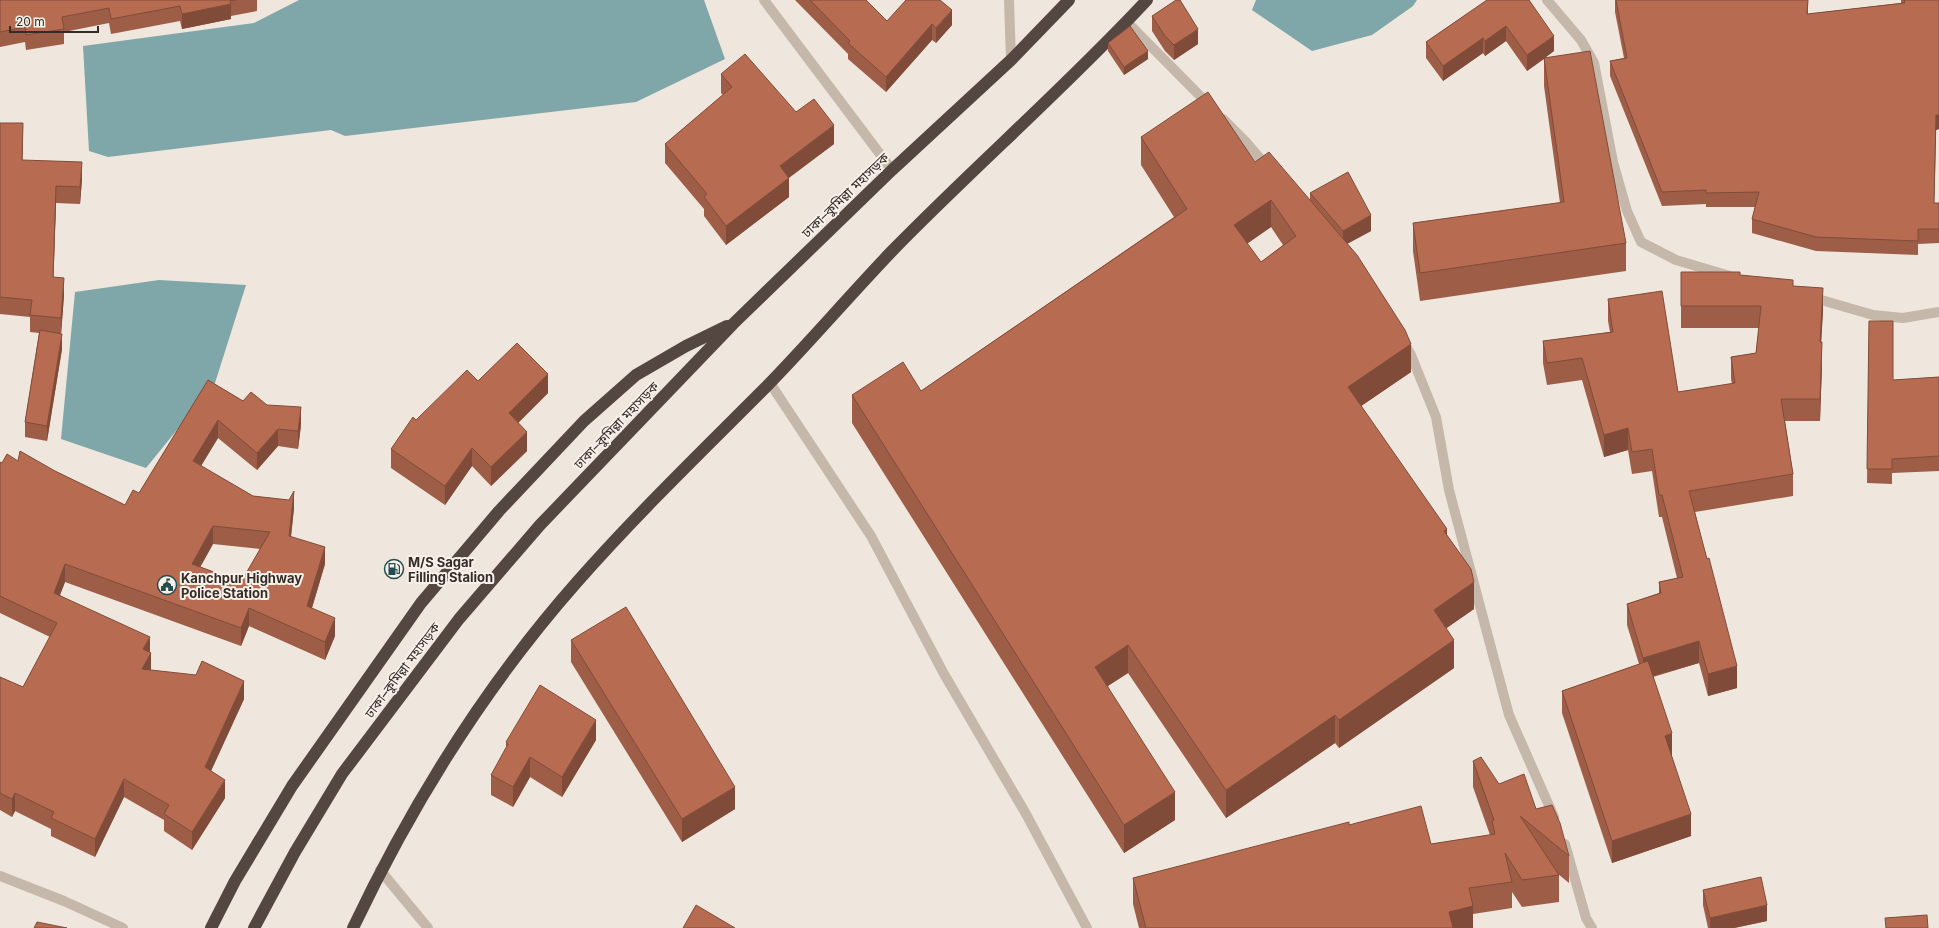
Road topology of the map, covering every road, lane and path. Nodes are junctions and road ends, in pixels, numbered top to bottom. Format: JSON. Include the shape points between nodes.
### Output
{"nodes":[{"id":1,"x":764,"y":0,"type":"edge"},
{"id":2,"x":1009,"y":0,"type":"edge"},
{"id":3,"x":1069,"y":0,"type":"edge"},
{"id":4,"x":1147,"y":0,"type":"edge"},
{"id":5,"x":1547,"y":0,"type":"edge"},
{"id":6,"x":1127,"y":22,"type":"junction"},
{"id":7,"x":1011,"y":60,"type":"junction"},
{"id":8,"x":892,"y":170,"type":"junction"},
{"id":9,"x":1275,"y":177,"type":"edge"},
{"id":10,"x":1740,"y":279,"type":"edge"},
{"id":11,"x":1799,"y":295,"type":"edge"},
{"id":12,"x":1939,"y":312,"type":"edge"},
{"id":13,"x":733,"y":324,"type":"junction"},
{"id":14,"x":1400,"y":336,"type":"edge"},
{"id":15,"x":770,"y":383,"type":"junction"},
{"id":16,"x":380,"y":870,"type":"junction"},
{"id":17,"x":0,"y":876,"type":"edge"},
{"id":18,"x":123,"y":928,"type":"edge"},
{"id":19,"x":211,"y":928,"type":"edge"},
{"id":20,"x":254,"y":928,"type":"edge"},
{"id":21,"x":353,"y":928,"type":"edge"},
{"id":22,"x":428,"y":928,"type":"edge"},
{"id":23,"x":1087,"y":928,"type":"edge"},
{"id":24,"x":1592,"y":928,"type":"edge"}],
"edges":[{"from":1,"to":8,"type":"street"},
{"from":2,"to":7,"type":"street"},
{"from":3,"to":7,"type":"highway","name":"ঢাকা–কুমিল্লা মহাসড়ক"},
{"from":4,"to":6,"type":"highway"},
{"from":5,"to":10,"type":"street","via":[[1581,40],[1594,63],[1613,162],[1627,211],[1641,242],[1676,260]]},
{"from":6,"to":9,"type":"street","via":[[1246,142]]},
{"from":6,"to":15,"type":"highway","via":[[893,250]]},
{"from":7,"to":8,"type":"highway","name":"ঢাকা–কুমিল্লা মহাসড়ক"},
{"from":8,"to":13,"type":"highway","name":"ঢাকা–কুমিল্লা মহাসড়ক"},
{"from":11,"to":12,"type":"street","via":[[1829,301],[1873,315],[1903,318]]},
{"from":13,"to":19,"type":"highway","via":[[686,346],[636,375],[584,421],[499,511],[421,603],[292,786],[235,881]]},
{"from":13,"to":20,"type":"highway","name":"ঢাকা–কুমিল্লা মহাসড়ক","via":[[540,525],[459,619],[342,774],[295,852]]},
{"from":14,"to":24,"type":"street","via":[[1411,354],[1436,417],[1449,490],[1510,714],[1566,848],[1586,918]]},
{"from":15,"to":16,"type":"highway","via":[[640,513],[575,584],[514,660],[442,763]]},
{"from":15,"to":23,"type":"street","via":[[872,536],[944,674],[1026,814]]},
{"from":16,"to":21,"type":"highway"},
{"from":16,"to":22,"type":"street"},
{"from":17,"to":18,"type":"street"}]}
